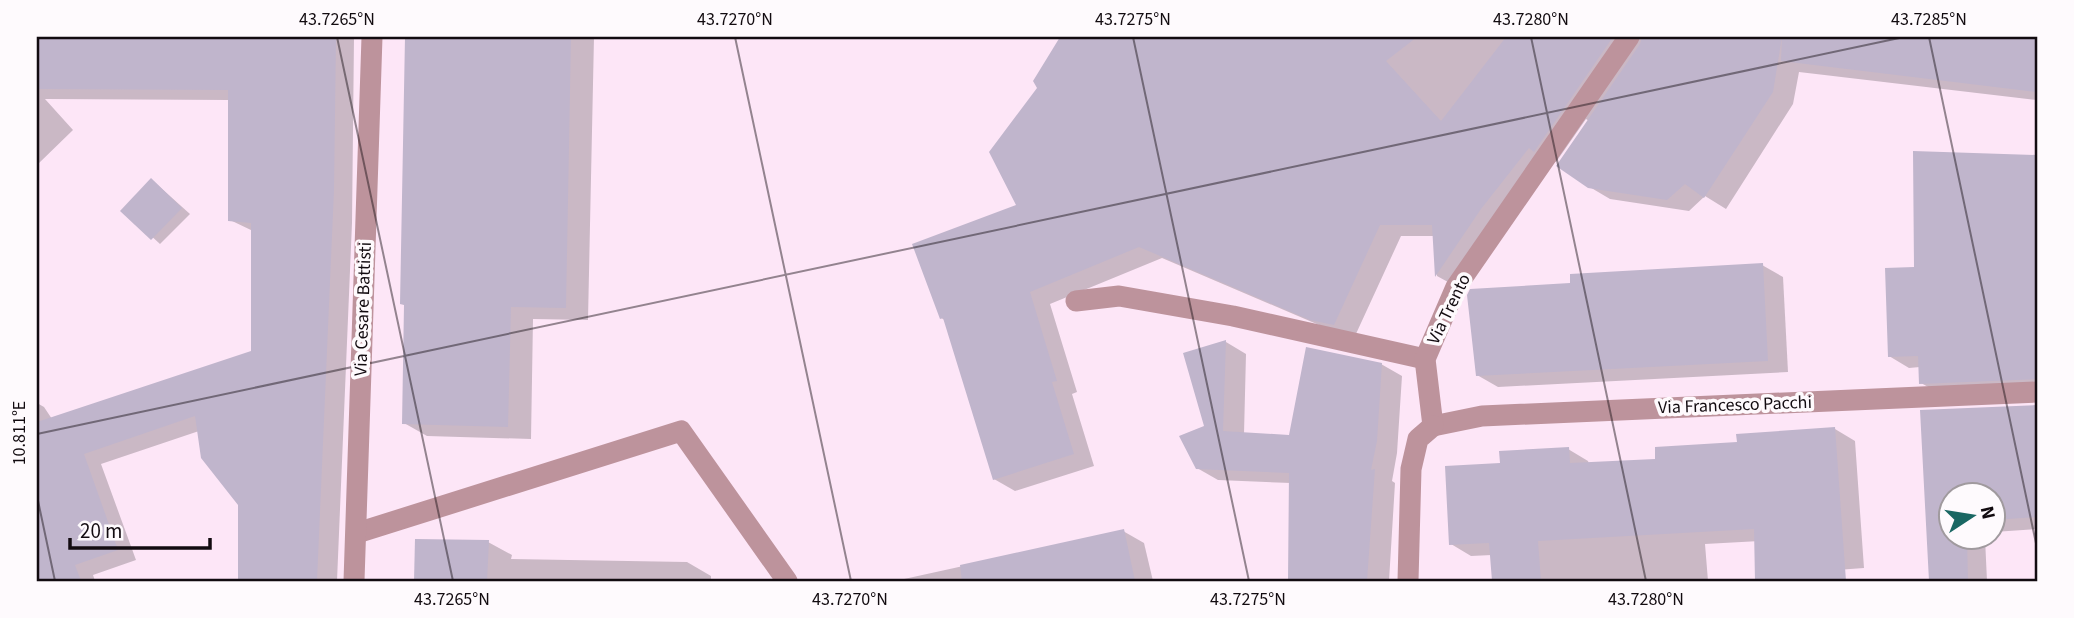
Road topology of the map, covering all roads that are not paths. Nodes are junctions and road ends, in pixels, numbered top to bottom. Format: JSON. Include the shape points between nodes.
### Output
{"nodes":[{"id":1,"x":372,"y":37,"type":"edge"},
{"id":2,"x":1629,"y":37,"type":"edge"},
{"id":3,"x":1076,"y":300,"type":"dead end"},
{"id":4,"x":1425,"y":359,"type":"junction"},
{"id":5,"x":2037,"y":392,"type":"edge"},
{"id":6,"x":1433,"y":426,"type":"junction"},
{"id":7,"x":357,"y":533,"type":"junction"},
{"id":8,"x":355,"y":581,"type":"edge"},
{"id":9,"x":787,"y":581,"type":"edge"},
{"id":10,"x":1408,"y":581,"type":"edge"}],
"edges":[{"from":1,"to":7,"type":"street","name":"Via Cesare Battisti"},
{"from":2,"to":4,"type":"street","name":"Via Trento","via":[[1456,287]]},
{"from":3,"to":4,"type":"street","via":[[1132,298]]},
{"from":4,"to":6,"type":"street","name":"Via Trento"},
{"from":5,"to":6,"type":"street","name":"Via Francesco Pacchi","via":[[1482,416]]},
{"from":6,"to":10,"type":"street","via":[[1418,439],[1411,469]]},
{"from":7,"to":8,"type":"street","name":"Via Cesare Battisti"},
{"from":7,"to":9,"type":"street","via":[[681,431]]}]}
